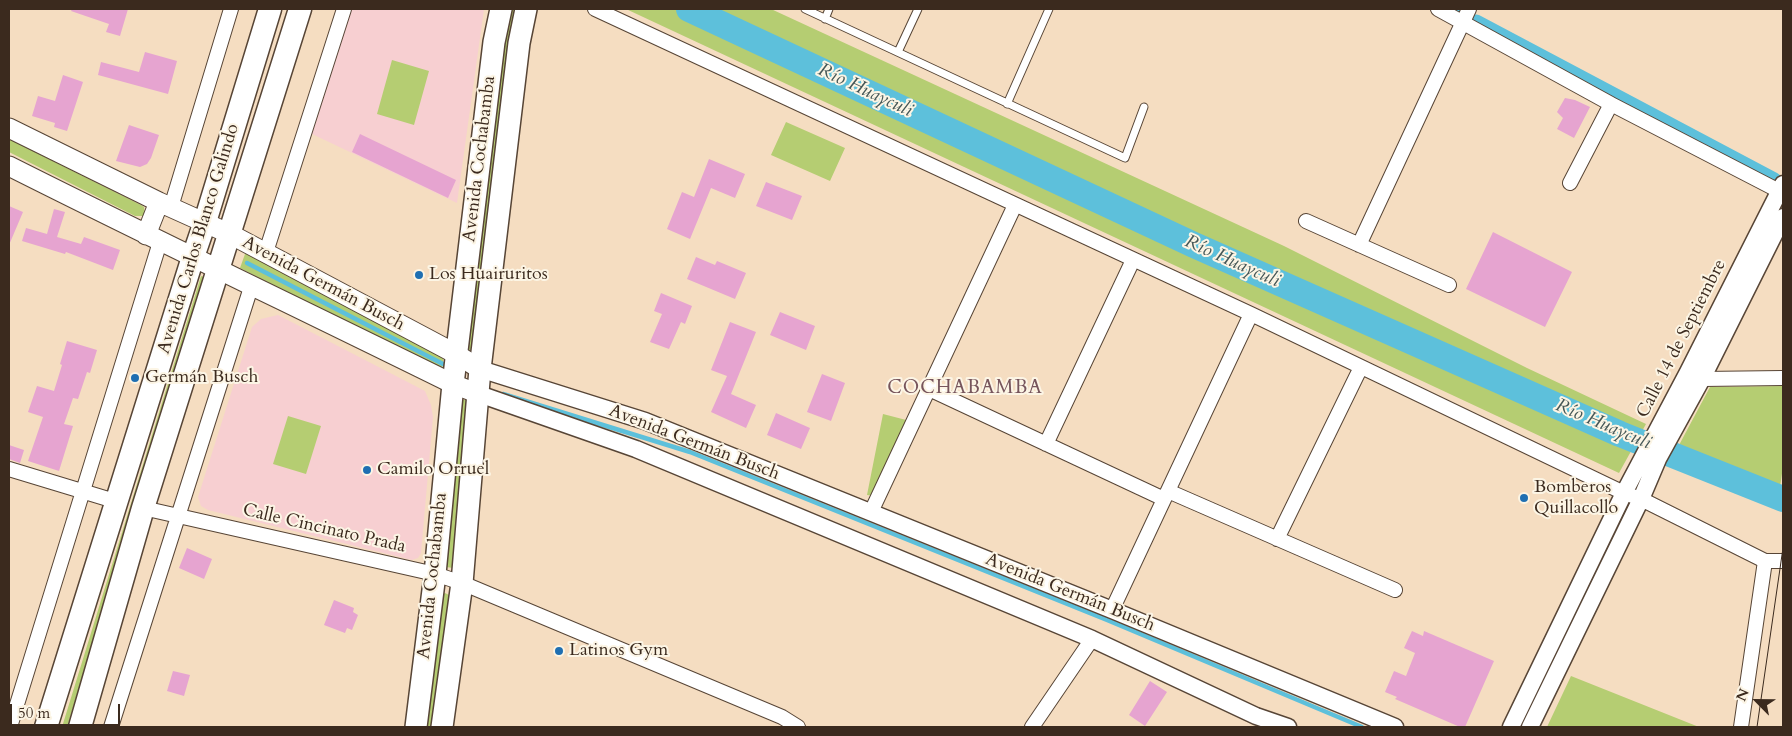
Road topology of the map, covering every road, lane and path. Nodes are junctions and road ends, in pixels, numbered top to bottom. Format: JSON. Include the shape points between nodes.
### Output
{"nodes":[{"id":1,"x":231,"y":9,"type":"edge"},
{"id":2,"x":270,"y":9,"type":"edge"},
{"id":3,"x":300,"y":9,"type":"edge"},
{"id":4,"x":344,"y":9,"type":"edge"},
{"id":5,"x":501,"y":9,"type":"edge"},
{"id":6,"x":526,"y":9,"type":"edge"},
{"id":7,"x":595,"y":9,"type":"edge"},
{"id":8,"x":805,"y":9,"type":"edge"},
{"id":9,"x":829,"y":9,"type":"edge"},
{"id":10,"x":918,"y":9,"type":"edge"},
{"id":11,"x":1050,"y":9,"type":"edge"},
{"id":12,"x":1438,"y":9,"type":"edge"},
{"id":13,"x":1469,"y":9,"type":"edge"},
{"id":14,"x":825,"y":18,"type":"junction"},
{"id":15,"x":1463,"y":22,"type":"junction"},
{"id":16,"x":898,"y":52,"type":"junction"},
{"id":17,"x":1007,"y":104,"type":"junction"},
{"id":18,"x":1611,"y":104,"type":"junction"},
{"id":19,"x":1144,"y":107,"type":"dead end"},
{"id":20,"x":9,"y":128,"type":"edge"},
{"id":21,"x":9,"y":166,"type":"edge"},
{"id":22,"x":1570,"y":183,"type":"dead end"},
{"id":23,"x":1782,"y":190,"type":"edge"},
{"id":24,"x":165,"y":204,"type":"junction"},
{"id":25,"x":1015,"y":205,"type":"junction"},
{"id":26,"x":1783,"y":217,"type":"edge"},
{"id":27,"x":1306,"y":221,"type":"dead end"},
{"id":28,"x":205,"y":222,"type":"junction"},
{"id":29,"x":230,"y":234,"type":"junction"},
{"id":30,"x":153,"y":238,"type":"junction"},
{"id":31,"x":1359,"y":244,"type":"junction"},
{"id":32,"x":266,"y":252,"type":"junction"},
{"id":33,"x":193,"y":257,"type":"junction"},
{"id":34,"x":1133,"y":260,"type":"junction"},
{"id":35,"x":218,"y":269,"type":"junction"},
{"id":36,"x":252,"y":284,"type":"junction"},
{"id":37,"x":1449,"y":285,"type":"dead end"},
{"id":38,"x":1251,"y":314,"type":"junction"},
{"id":39,"x":456,"y":354,"type":"junction"},
{"id":40,"x":1361,"y":368,"type":"junction"},
{"id":41,"x":480,"y":369,"type":"junction"},
{"id":42,"x":1695,"y":375,"type":"junction"},
{"id":43,"x":1783,"y":378,"type":"edge"},
{"id":44,"x":452,"y":384,"type":"junction"},
{"id":45,"x":929,"y":389,"type":"junction"},
{"id":46,"x":479,"y":394,"type":"junction"},
{"id":47,"x":1046,"y":444,"type":"junction"},
{"id":48,"x":1651,"y":456,"type":"junction"},
{"id":49,"x":9,"y":470,"type":"edge"},
{"id":50,"x":83,"y":492,"type":"junction"},
{"id":51,"x":1624,"y":493,"type":"junction"},
{"id":52,"x":1166,"y":495,"type":"junction"},
{"id":53,"x":1640,"y":499,"type":"junction"},
{"id":54,"x":118,"y":502,"type":"junction"},
{"id":55,"x":143,"y":508,"type":"junction"},
{"id":56,"x":871,"y":512,"type":"junction"},
{"id":57,"x":178,"y":516,"type":"junction"},
{"id":58,"x":1278,"y":539,"type":"junction"},
{"id":59,"x":1765,"y":561,"type":"junction"},
{"id":60,"x":1783,"y":561,"type":"edge"},
{"id":61,"x":435,"y":574,"type":"junction"},
{"id":62,"x":462,"y":582,"type":"junction"},
{"id":63,"x":1395,"y":590,"type":"dead end"},
{"id":64,"x":1112,"y":610,"type":"junction"},
{"id":65,"x":1092,"y":639,"type":"junction"},
{"id":66,"x":780,"y":722,"type":"edge"},
{"id":67,"x":1253,"y":722,"type":"edge"},
{"id":68,"x":10,"y":727,"type":"edge"},
{"id":69,"x":46,"y":727,"type":"edge"},
{"id":70,"x":80,"y":727,"type":"edge"},
{"id":71,"x":112,"y":727,"type":"edge"},
{"id":72,"x":416,"y":727,"type":"edge"},
{"id":73,"x":442,"y":727,"type":"edge"},
{"id":74,"x":798,"y":727,"type":"edge"},
{"id":75,"x":1032,"y":727,"type":"edge"},
{"id":76,"x":1288,"y":727,"type":"edge"},
{"id":77,"x":1395,"y":727,"type":"edge"},
{"id":78,"x":1511,"y":727,"type":"edge"},
{"id":79,"x":1530,"y":727,"type":"edge"},
{"id":80,"x":1741,"y":727,"type":"edge"}],
"edges":[{"from":1,"to":24,"type":"street","name":"Avenida Carlos Blanco Galindo"},
{"from":2,"to":28,"type":"highway","name":"Avenida Carlos Blanco Galindo"},
{"from":3,"to":29,"type":"highway","name":"Avenida Carlos Blanco Galindo"},
{"from":4,"to":32,"type":"street"},
{"from":5,"to":39,"type":"main road","name":"Avenida Cochabamba","via":[[494,42]]},
{"from":6,"to":41,"type":"main road","name":"Avenida Cochabamba"},
{"from":7,"to":25,"type":"street"},
{"from":8,"to":14,"type":"lane"},
{"from":9,"to":14,"type":"lane"},
{"from":10,"to":16,"type":"lane"},
{"from":11,"to":17,"type":"lane"},
{"from":12,"to":15,"type":"street"},
{"from":13,"to":15,"type":"street"},
{"from":14,"to":16,"type":"lane"},
{"from":15,"to":18,"type":"street"},
{"from":15,"to":31,"type":"street"},
{"from":16,"to":17,"type":"lane"},
{"from":17,"to":19,"type":"lane","via":[[1124,158]]},
{"from":18,"to":22,"type":"street"},
{"from":18,"to":23,"type":"street"},
{"from":20,"to":24,"type":"main road","name":"Avenida Germán Busch"},
{"from":21,"to":30,"type":"main road","name":"Avenida Germán Busch"},
{"from":23,"to":42,"type":"street","name":"Calle 14 de Septiembre"},
{"from":24,"to":28,"type":"main road","name":"Avenida Germán Busch"},
{"from":24,"to":30,"type":"main road"},
{"from":25,"to":34,"type":"street"},
{"from":25,"to":45,"type":"street"},
{"from":26,"to":42,"type":"street","name":"Calle 14 de Septiembre"},
{"from":27,"to":31,"type":"street"},
{"from":28,"to":29,"type":"main road","name":"Avenida Germán Busch"},
{"from":28,"to":33,"type":"highway","name":"Avenida Carlos Blanco Galindo"},
{"from":29,"to":32,"type":"main road","name":"Avenida Germán Busch"},
{"from":29,"to":35,"type":"highway","name":"Avenida Carlos Blanco Galindo"},
{"from":30,"to":33,"type":"main road","name":"Avenida Germán Busch"},
{"from":30,"to":50,"type":"street","name":"Avenida Carlos Blanco Galindo"},
{"from":31,"to":37,"type":"street"},
{"from":32,"to":39,"type":"main road","name":"Avenida Germán Busch"},
{"from":33,"to":35,"type":"main road","name":"Avenida Germán Busch"},
{"from":33,"to":54,"type":"highway","name":"Avenida Carlos Blanco Galindo"},
{"from":34,"to":38,"type":"street"},
{"from":34,"to":47,"type":"street"},
{"from":35,"to":36,"type":"main road","name":"Avenida Germán Busch"},
{"from":35,"to":55,"type":"highway","name":"Avenida Carlos Blanco Galindo"},
{"from":36,"to":44,"type":"main road","name":"Avenida Germán Busch"},
{"from":36,"to":57,"type":"street"},
{"from":38,"to":40,"type":"street"},
{"from":38,"to":52,"type":"street"},
{"from":39,"to":41,"type":"main road","name":"Avenida Germán Busch"},
{"from":39,"to":44,"type":"main road","name":"Avenida Cochabamba"},
{"from":40,"to":51,"type":"street"},
{"from":40,"to":58,"type":"street"},
{"from":41,"to":46,"type":"main road","name":"Avenida Cochabamba"},
{"from":41,"to":56,"type":"street","name":"Avenida Germán Busch","via":[[645,421]]},
{"from":42,"to":43,"type":"street"},
{"from":42,"to":48,"type":"street","name":"Calle 14 de Septiembre"},
{"from":44,"to":46,"type":"main road","name":"Avenida Germán Busch"},
{"from":44,"to":61,"type":"main road","name":"Avenida Cochabamba"},
{"from":45,"to":47,"type":"street"},
{"from":45,"to":56,"type":"street"},
{"from":46,"to":62,"type":"main road","name":"Avenida Cochabamba"},
{"from":46,"to":65,"type":"street","name":"Avenida Germán Busch","via":[[636,449]]},
{"from":47,"to":52,"type":"street"},
{"from":48,"to":51,"type":"street","name":"Calle 14 de Septiembre"},
{"from":48,"to":53,"type":"street","name":"Calle 14 de Septiembre"},
{"from":49,"to":50,"type":"street"},
{"from":50,"to":54,"type":"street"},
{"from":50,"to":68,"type":"street","name":"Avenida Carlos Blanco Galindo"},
{"from":51,"to":53,"type":"street"},
{"from":51,"to":78,"type":"street","name":"Calle 14 de Septiembre"},
{"from":52,"to":58,"type":"street"},
{"from":52,"to":64,"type":"street"},
{"from":53,"to":59,"type":"street"},
{"from":53,"to":79,"type":"street","name":"Calle 14 de Septiembre"},
{"from":54,"to":69,"type":"highway","name":"Avenida Carlos Blanco Galindo"},
{"from":55,"to":57,"type":"street","name":"Calle Cincinato Prada"},
{"from":55,"to":70,"type":"highway","name":"Avenida Carlos Blanco Galindo"},
{"from":56,"to":64,"type":"street","name":"Avenida Germán Busch"},
{"from":57,"to":61,"type":"street","name":"Calle Cincinato Prada"},
{"from":57,"to":71,"type":"street"},
{"from":58,"to":63,"type":"street"},
{"from":59,"to":60,"type":"street"},
{"from":59,"to":80,"type":"street"},
{"from":61,"to":62,"type":"street","name":"Calle Cincinato Prada"},
{"from":61,"to":72,"type":"main road","name":"Avenida Cochabamba"},
{"from":62,"to":66,"type":"street","name":"Calle Cincinato Prada"},
{"from":62,"to":73,"type":"main road","name":"Avenida Cochabamba"},
{"from":64,"to":77,"type":"street","name":"Avenida Germán Busch"},
{"from":65,"to":67,"type":"street","name":"Avenida Germán Busch"},
{"from":65,"to":75,"type":"street"},
{"from":66,"to":74,"type":"street","name":"Calle Cincinato Prada"},
{"from":67,"to":76,"type":"street","name":"Avenida Germán Busch"}]}
